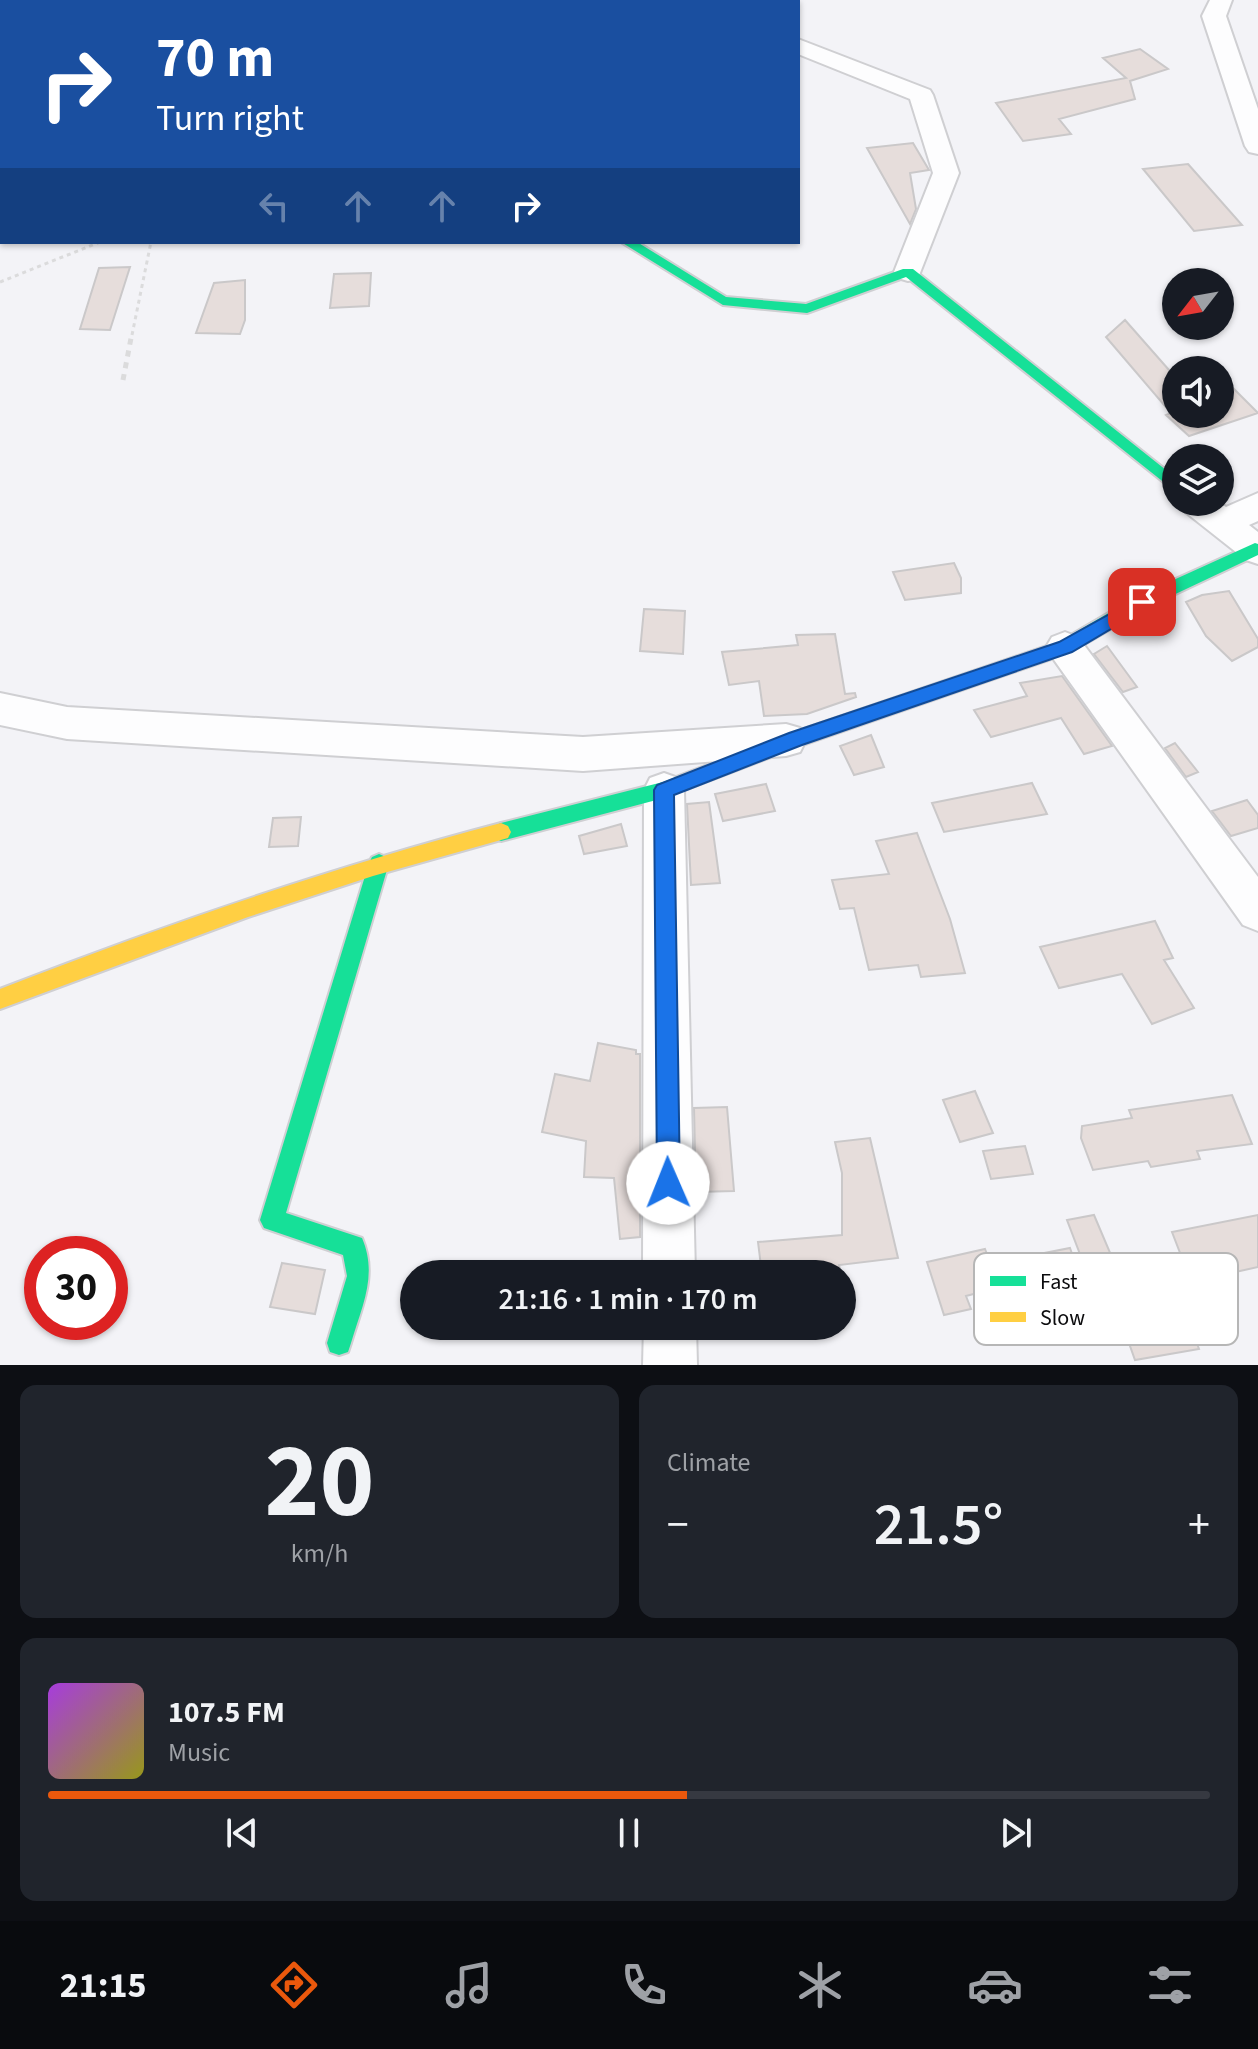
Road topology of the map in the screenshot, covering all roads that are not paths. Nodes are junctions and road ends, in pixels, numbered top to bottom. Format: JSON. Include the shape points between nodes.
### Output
{"nodes":[{"id":1,"x":1221,"y":0,"type":"edge"},
{"id":2,"x":800,"y":47,"type":"edge"},
{"id":3,"x":1258,"y":146,"type":"edge"},
{"id":4,"x":631,"y":244,"type":"edge"},
{"id":5,"x":908,"y":272,"type":"junction"},
{"id":6,"x":1162,"y":475,"type":"edge"},
{"id":7,"x":1258,"y":505,"type":"edge"},
{"id":8,"x":1214,"y":516,"type":"edge"},
{"id":9,"x":1224,"y":524,"type":"junction"},
{"id":10,"x":1256,"y":550,"type":"edge"},
{"id":11,"x":1065,"y":647,"type":"junction"},
{"id":12,"x":0,"y":709,"type":"edge"},
{"id":13,"x":796,"y":739,"type":"junction"},
{"id":14,"x":664,"y":790,"type":"junction"},
{"id":15,"x":379,"y":863,"type":"junction"},
{"id":16,"x":1258,"y":911,"type":"edge"},
{"id":17,"x":0,"y":999,"type":"edge"},
{"id":18,"x":669,"y":1260,"type":"edge"},
{"id":19,"x":670,"y":1340,"type":"edge"},
{"id":20,"x":339,"y":1343,"type":"dead end"},
{"id":21,"x":670,"y":1365,"type":"edge"}],
"edges":[{"from":1,"to":3,"type":"street","via":[[1214,16]]},
{"from":2,"to":5,"type":"street","via":[[921,95],[946,173]]},
{"from":4,"to":5,"type":"street","via":[[723,301],[807,309]]},
{"from":5,"to":6,"type":"street"},
{"from":7,"to":9,"type":"street"},
{"from":8,"to":9,"type":"street"},
{"from":9,"to":10,"type":"street"},
{"from":10,"to":11,"type":"street","via":[[1142,602]]},
{"from":11,"to":13,"type":"street"},
{"from":11,"to":16,"type":"street"},
{"from":12,"to":13,"type":"street","via":[[67,723],[583,754]]},
{"from":13,"to":14,"type":"street"},
{"from":14,"to":15,"type":"street"},
{"from":14,"to":18,"type":"street"},
{"from":15,"to":17,"type":"street","via":[[154,938]]},
{"from":15,"to":20,"type":"street","via":[[272,1220],[354,1246],[359,1276]]},
{"from":19,"to":21,"type":"street"}]}
